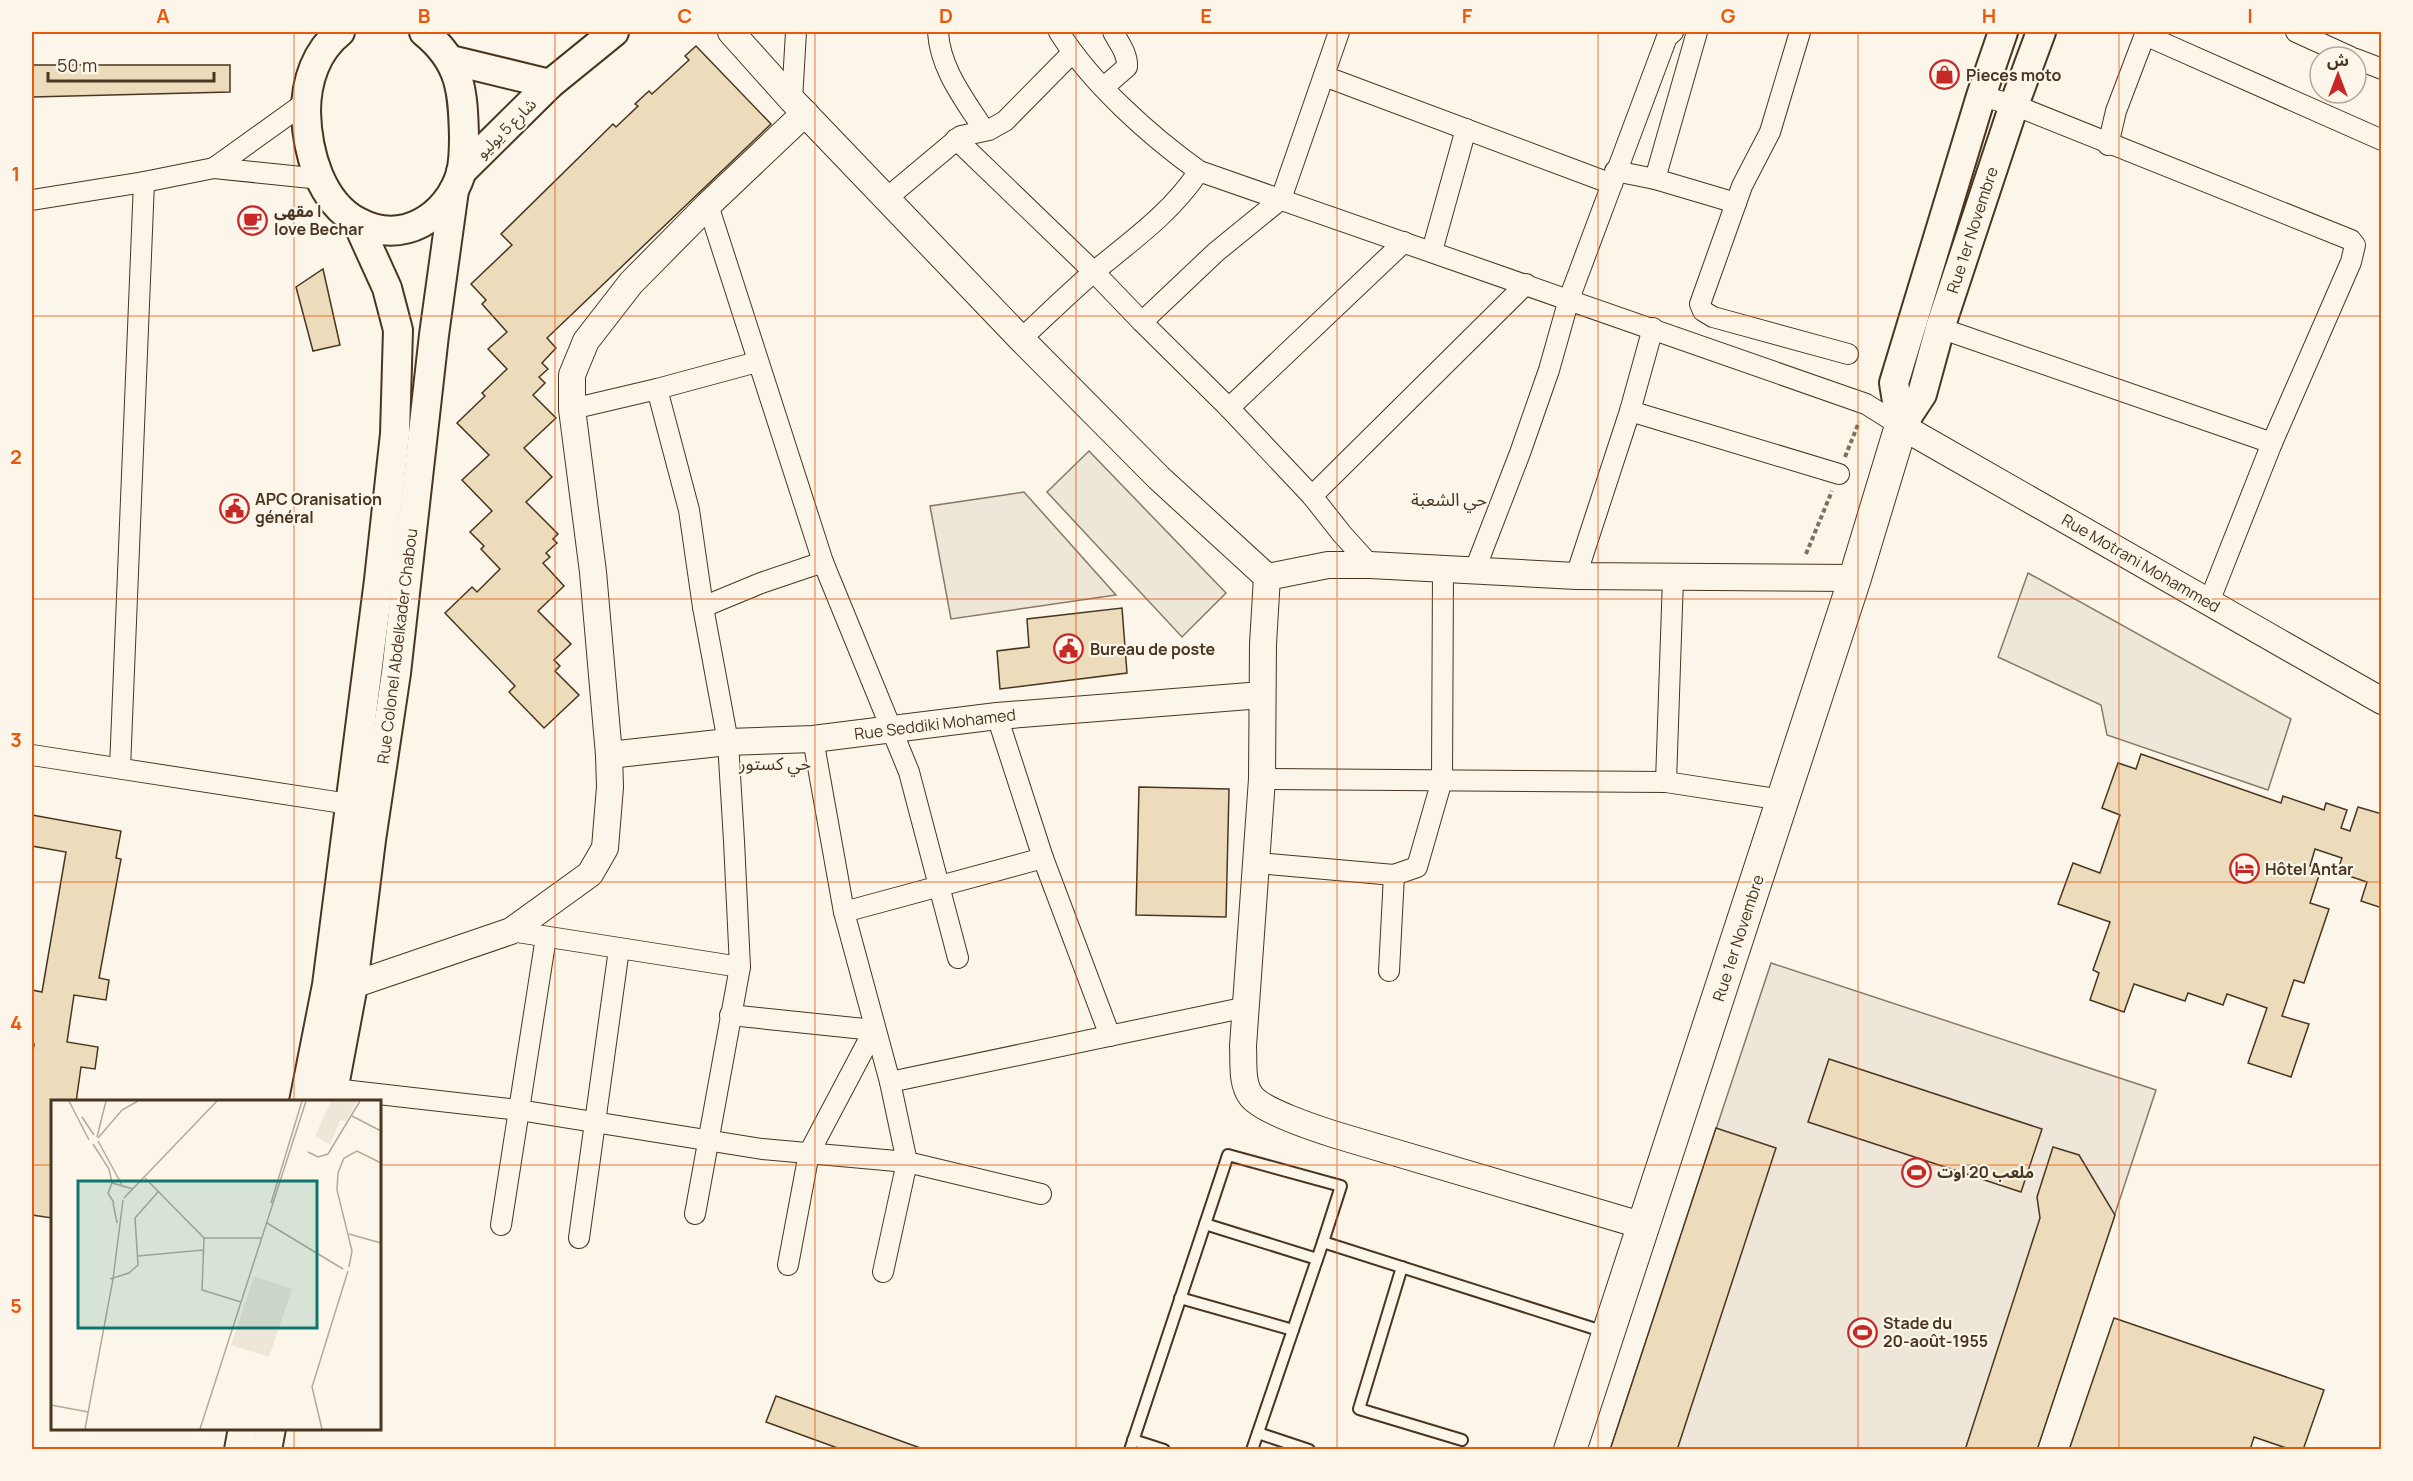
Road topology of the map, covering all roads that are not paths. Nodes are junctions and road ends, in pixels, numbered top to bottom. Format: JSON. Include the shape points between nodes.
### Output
{"nodes":[{"id":1,"x":340,"y":32,"type":"edge"},
{"id":2,"x":614,"y":32,"type":"edge"},
{"id":3,"x":730,"y":32,"type":"edge"},
{"id":4,"x":796,"y":32,"type":"edge"},
{"id":5,"x":938,"y":32,"type":"edge"},
{"id":6,"x":1059,"y":32,"type":"edge"},
{"id":7,"x":1113,"y":32,"type":"edge"},
{"id":8,"x":1340,"y":32,"type":"edge"},
{"id":9,"x":1800,"y":32,"type":"edge"},
{"id":10,"x":2003,"y":32,"type":"edge"},
{"id":11,"x":2041,"y":32,"type":"edge"},
{"id":12,"x":2296,"y":32,"type":"edge"},
{"id":13,"x":1685,"y":33,"type":"edge"},
{"id":14,"x":2145,"y":33,"type":"edge"},
{"id":15,"x":437,"y":42,"type":"edge"},
{"id":16,"x":2325,"y":45,"type":"edge"},
{"id":17,"x":1072,"y":52,"type":"junction"},
{"id":18,"x":1323,"y":76,"type":"junction"},
{"id":19,"x":550,"y":84,"type":"junction"},
{"id":20,"x":1104,"y":87,"type":"junction"},
{"id":21,"x":1982,"y":96,"type":"junction"},
{"id":22,"x":306,"y":102,"type":"junction"},
{"id":23,"x":2014,"y":105,"type":"junction"},
{"id":24,"x":798,"y":107,"type":"junction"},
{"id":25,"x":1466,"y":129,"type":"junction"},
{"id":26,"x":984,"y":130,"type":"junction"},
{"id":27,"x":956,"y":139,"type":"junction"},
{"id":28,"x":2382,"y":141,"type":"edge"},
{"id":29,"x":2108,"y":145,"type":"junction"},
{"id":30,"x":214,"y":168,"type":"junction"},
{"id":31,"x":1199,"y":171,"type":"junction"},
{"id":32,"x":1613,"y":177,"type":"junction"},
{"id":33,"x":321,"y":179,"type":"junction"},
{"id":34,"x":1654,"y":179,"type":"junction"},
{"id":35,"x":457,"y":181,"type":"junction"},
{"id":36,"x":144,"y":182,"type":"junction"},
{"id":37,"x":887,"y":198,"type":"junction"},
{"id":38,"x":1281,"y":199,"type":"junction"},
{"id":39,"x":32,"y":200,"type":"edge"},
{"id":40,"x":1736,"y":203,"type":"junction"},
{"id":41,"x":708,"y":205,"type":"junction"},
{"id":42,"x":357,"y":222,"type":"junction"},
{"id":43,"x":1404,"y":242,"type":"junction"},
{"id":44,"x":1432,"y":251,"type":"junction"},
{"id":45,"x":1094,"y":272,"type":"junction"},
{"id":46,"x":1526,"y":284,"type":"junction"},
{"id":47,"x":1569,"y":299,"type":"junction"},
{"id":48,"x":1142,"y":322,"type":"junction"},
{"id":49,"x":1653,"y":328,"type":"junction"},
{"id":50,"x":1940,"y":328,"type":"junction"},
{"id":51,"x":1021,"y":339,"type":"junction"},
{"id":52,"x":1848,"y":354,"type":"dead end"},
{"id":53,"x":757,"y":362,"type":"junction"},
{"id":54,"x":657,"y":389,"type":"junction"},
{"id":55,"x":1229,"y":408,"type":"junction"},
{"id":56,"x":573,"y":410,"type":"junction"},
{"id":57,"x":1630,"y":411,"type":"junction"},
{"id":58,"x":1901,"y":426,"type":"junction"},
{"id":59,"x":2272,"y":443,"type":"junction"},
{"id":60,"x":1839,"y":474,"type":"dead end"},
{"id":61,"x":1312,"y":496,"type":"junction"},
{"id":62,"x":823,"y":562,"type":"junction"},
{"id":63,"x":1370,"y":565,"type":"junction"},
{"id":64,"x":1443,"y":570,"type":"junction"},
{"id":65,"x":1474,"y":572,"type":"junction"},
{"id":66,"x":1576,"y":576,"type":"junction"},
{"id":67,"x":1267,"y":577,"type":"junction"},
{"id":68,"x":1673,"y":578,"type":"junction"},
{"id":69,"x":1855,"y":578,"type":"junction"},
{"id":70,"x":2209,"y":602,"type":"junction"},
{"id":71,"x":703,"y":607,"type":"junction"},
{"id":72,"x":1262,"y":695,"type":"junction"},
{"id":73,"x":2382,"y":701,"type":"edge"},
{"id":74,"x":997,"y":716,"type":"junction"},
{"id":75,"x":892,"y":728,"type":"junction"},
{"id":76,"x":813,"y":739,"type":"junction"},
{"id":77,"x":728,"y":742,"type":"junction"},
{"id":78,"x":32,"y":755,"type":"edge"},
{"id":79,"x":609,"y":755,"type":"junction"},
{"id":80,"x":120,"y":768,"type":"junction"},
{"id":81,"x":1262,"y":778,"type":"junction"},
{"id":82,"x":1442,"y":780,"type":"junction"},
{"id":83,"x":1666,"y":782,"type":"junction"},
{"id":84,"x":1783,"y":800,"type":"junction"},
{"id":85,"x":349,"y":804,"type":"junction"},
{"id":86,"x":1043,"y":858,"type":"junction"},
{"id":87,"x":1257,"y":863,"type":"junction"},
{"id":88,"x":1394,"y":875,"type":"junction"},
{"id":89,"x":939,"y":886,"type":"junction"},
{"id":90,"x":844,"y":912,"type":"junction"},
{"id":91,"x":511,"y":931,"type":"junction"},
{"id":92,"x":546,"y":938,"type":"junction"},
{"id":93,"x":619,"y":949,"type":"junction"},
{"id":94,"x":958,"y":958,"type":"dead end"},
{"id":95,"x":740,"y":967,"type":"junction"},
{"id":96,"x":1389,"y":971,"type":"dead end"},
{"id":97,"x":340,"y":985,"type":"junction"},
{"id":98,"x":1247,"y":1007,"type":"junction"},
{"id":99,"x":730,"y":1015,"type":"junction"},
{"id":100,"x":874,"y":1030,"type":"junction"},
{"id":101,"x":1110,"y":1036,"type":"junction"},
{"id":102,"x":890,"y":1082,"type":"junction"},
{"id":103,"x":332,"y":1095,"type":"edge"},
{"id":104,"x":304,"y":1100,"type":"edge"},
{"id":105,"x":519,"y":1110,"type":"junction"},
{"id":106,"x":594,"y":1123,"type":"junction"},
{"id":107,"x":709,"y":1141,"type":"junction"},
{"id":108,"x":809,"y":1153,"type":"junction"},
{"id":109,"x":907,"y":1162,"type":"junction"},
{"id":110,"x":1041,"y":1194,"type":"dead end"},
{"id":111,"x":695,"y":1214,"type":"dead end"},
{"id":112,"x":1204,"y":1224,"type":"junction"},
{"id":113,"x":501,"y":1225,"type":"dead end"},
{"id":114,"x":1644,"y":1226,"type":"junction"},
{"id":115,"x":579,"y":1238,"type":"dead end"},
{"id":116,"x":1323,"y":1242,"type":"junction"},
{"id":117,"x":1317,"y":1259,"type":"junction"},
{"id":118,"x":788,"y":1265,"type":"dead end"},
{"id":119,"x":1402,"y":1267,"type":"junction"},
{"id":120,"x":883,"y":1272,"type":"dead end"},
{"id":121,"x":1180,"y":1298,"type":"junction"},
{"id":122,"x":1293,"y":1330,"type":"junction"},
{"id":123,"x":1608,"y":1334,"type":"junction"},
{"id":124,"x":243,"y":1430,"type":"edge"},
{"id":125,"x":271,"y":1430,"type":"edge"},
{"id":126,"x":1258,"y":1433,"type":"junction"},
{"id":127,"x":1462,"y":1440,"type":"dead end"},
{"id":128,"x":1131,"y":1445,"type":"edge"},
{"id":129,"x":239,"y":1449,"type":"edge"},
{"id":130,"x":267,"y":1449,"type":"edge"},
{"id":131,"x":1164,"y":1449,"type":"edge"},
{"id":132,"x":1252,"y":1449,"type":"edge"},
{"id":133,"x":1309,"y":1449,"type":"edge"},
{"id":134,"x":1570,"y":1449,"type":"edge"}],
"edges":[{"from":1,"to":22,"type":"main road","via":[[327,42],[316,62]]},
{"from":2,"to":19,"type":"main road","name":"شارع 5 يوليو"},
{"from":3,"to":24,"type":"street"},
{"from":4,"to":24,"type":"street"},
{"from":5,"to":26,"type":"street","via":[[945,67]]},
{"from":6,"to":17,"type":"street"},
{"from":7,"to":20,"type":"street","via":[[1124,50],[1127,67]]},
{"from":8,"to":18,"type":"street"},
{"from":9,"to":40,"type":"street","via":[[1770,132]]},
{"from":10,"to":21,"type":"main road","name":"Rue 1er Novembre"},
{"from":11,"to":23,"type":"main road","name":"Rue 1er Novembre"},
{"from":12,"to":16,"type":"street"},
{"from":13,"to":32,"type":"street","via":[[1666,37]]},
{"from":13,"to":34,"type":"street"},
{"from":14,"to":28,"type":"street"},
{"from":14,"to":29,"type":"street","via":[[2116,111]]},
{"from":15,"to":19,"type":"main road","name":"شارع 5 يوليو"},
{"from":15,"to":35,"type":"main road","name":"Rue Colonel Abdelkader Chabou","via":[[463,100],[465,151]]},
{"from":17,"to":20,"type":"street"},
{"from":17,"to":26,"type":"street","via":[[1005,121]]},
{"from":18,"to":25,"type":"street"},
{"from":18,"to":38,"type":"street"},
{"from":19,"to":35,"type":"main road","name":"شارع 5 يوليو"},
{"from":20,"to":31,"type":"street","via":[[1166,148]]},
{"from":21,"to":23,"type":"street"},
{"from":21,"to":58,"type":"main road","name":"Rue 1er Novembre","via":[[1894,382]]},
{"from":22,"to":30,"type":"street"},
{"from":22,"to":33,"type":"main road","via":[[309,148]]},
{"from":23,"to":29,"type":"street"},
{"from":23,"to":50,"type":"main road","name":"Rue 1er Novembre"},
{"from":24,"to":37,"type":"street"},
{"from":24,"to":41,"type":"street"},
{"from":25,"to":32,"type":"street"},
{"from":25,"to":44,"type":"street"},
{"from":26,"to":27,"type":"street"},
{"from":27,"to":37,"type":"street"},
{"from":27,"to":45,"type":"street"},
{"from":29,"to":59,"type":"street","via":[[2351,240],[2355,245]]},
{"from":30,"to":33,"type":"street"},
{"from":30,"to":36,"type":"street"},
{"from":31,"to":38,"type":"street"},
{"from":31,"to":45,"type":"street","via":[[1164,214]]},
{"from":32,"to":34,"type":"street"},
{"from":32,"to":47,"type":"street"},
{"from":33,"to":42,"type":"main road","via":[[337,204]]},
{"from":34,"to":40,"type":"street"},
{"from":35,"to":42,"type":"main road","name":"شارع 5 يوليو","via":[[437,214],[416,227],[376,229]]},
{"from":35,"to":97,"type":"main road","name":"Rue Colonel Abdelkader Chabou","via":[[434,335],[396,674],[371,840]]},
{"from":36,"to":39,"type":"street"},
{"from":36,"to":80,"type":"street"},
{"from":37,"to":51,"type":"street"},
{"from":38,"to":43,"type":"street"},
{"from":38,"to":48,"type":"street","via":[[1216,252]]},
{"from":40,"to":52,"type":"street","via":[[1700,304],[1703,311]]},
{"from":41,"to":53,"type":"street"},
{"from":41,"to":56,"type":"street","via":[[631,283],[586,340],[572,375]]},
{"from":42,"to":85,"type":"main road","name":"Rue Colonel Abdelkader Chabou","via":[[387,288],[398,330],[399,361],[379,580]]},
{"from":43,"to":44,"type":"street"},
{"from":43,"to":55,"type":"street"},
{"from":44,"to":46,"type":"street"},
{"from":45,"to":48,"type":"street"},
{"from":45,"to":51,"type":"street"},
{"from":46,"to":47,"type":"street"},
{"from":46,"to":61,"type":"street"},
{"from":47,"to":49,"type":"street"},
{"from":47,"to":65,"type":"street","via":[[1524,442]]},
{"from":48,"to":55,"type":"street"},
{"from":49,"to":57,"type":"street"},
{"from":49,"to":58,"type":"street","via":[[1866,404]]},
{"from":50,"to":58,"type":"main road","name":"Rue 1er Novembre","via":[[1922,394]]},
{"from":50,"to":59,"type":"street"},
{"from":51,"to":67,"type":"street","via":[[1159,478]]},
{"from":53,"to":54,"type":"street"},
{"from":53,"to":62,"type":"street"},
{"from":54,"to":56,"type":"street"},
{"from":54,"to":71,"type":"street","via":[[689,510]]},
{"from":55,"to":61,"type":"street"},
{"from":56,"to":79,"type":"street","via":[[593,572]]},
{"from":57,"to":60,"type":"street"},
{"from":57,"to":66,"type":"street"},
{"from":58,"to":69,"type":"main road","name":"Rue 1er Novembre"},
{"from":58,"to":70,"type":"street","name":"Rue Motrani Mohammed"},
{"from":59,"to":70,"type":"street"},
{"from":61,"to":63,"type":"street"},
{"from":62,"to":71,"type":"street"},
{"from":62,"to":75,"type":"street"},
{"from":63,"to":64,"type":"street"},
{"from":63,"to":67,"type":"street","via":[[1328,565]]},
{"from":64,"to":65,"type":"street"},
{"from":64,"to":82,"type":"street"},
{"from":65,"to":66,"type":"street"},
{"from":66,"to":68,"type":"street"},
{"from":67,"to":72,"type":"street"},
{"from":68,"to":69,"type":"street"},
{"from":68,"to":83,"type":"street"},
{"from":69,"to":84,"type":"main road","name":"Rue 1er Novembre"},
{"from":70,"to":73,"type":"street","name":"Rue Motrani Mohammed"},
{"from":71,"to":77,"type":"street"},
{"from":72,"to":74,"type":"street","name":"Rue Seddiki Mohamed"},
{"from":72,"to":81,"type":"street"},
{"from":74,"to":75,"type":"street","name":"Rue Seddiki Mohamed"},
{"from":74,"to":86,"type":"street"},
{"from":75,"to":76,"type":"street","name":"Rue Seddiki Mohamed"},
{"from":75,"to":89,"type":"street","via":[[909,772]]},
{"from":76,"to":77,"type":"street","name":"Rue Seddiki Mohamed"},
{"from":76,"to":90,"type":"street"},
{"from":77,"to":79,"type":"street","name":"Rue Seddiki Mohamed"},
{"from":77,"to":95,"type":"street"},
{"from":78,"to":80,"type":"street"},
{"from":79,"to":91,"type":"street","via":[[605,848],[590,874]]},
{"from":80,"to":85,"type":"street"},
{"from":81,"to":82,"type":"street"},
{"from":81,"to":87,"type":"street"},
{"from":82,"to":83,"type":"street"},
{"from":82,"to":88,"type":"street","via":[[1417,867]]},
{"from":83,"to":84,"type":"street"},
{"from":84,"to":114,"type":"main road","name":"Rue 1er Novembre"},
{"from":85,"to":97,"type":"main road","name":"Rue Colonel Abdelkader Chabou"},
{"from":86,"to":89,"type":"street"},
{"from":86,"to":101,"type":"street"},
{"from":87,"to":88,"type":"street"},
{"from":87,"to":98,"type":"street"},
{"from":88,"to":96,"type":"street"},
{"from":89,"to":90,"type":"street"},
{"from":89,"to":94,"type":"street"},
{"from":90,"to":100,"type":"street"},
{"from":91,"to":92,"type":"street"},
{"from":91,"to":97,"type":"street"},
{"from":92,"to":93,"type":"street"},
{"from":92,"to":105,"type":"street"},
{"from":93,"to":95,"type":"street"},
{"from":93,"to":106,"type":"street"},
{"from":95,"to":99,"type":"street"},
{"from":97,"to":103,"type":"main road","name":"Rue Colonel Abdelkader Chabou"},
{"from":97,"to":104,"type":"main road","name":"Rue Colonel Abdelkader Chabou"},
{"from":98,"to":101,"type":"street"},
{"from":98,"to":114,"type":"street","via":[[1243,1046],[1245,1081],[1251,1097],[1291,1120]]},
{"from":99,"to":100,"type":"street"},
{"from":99,"to":107,"type":"street"},
{"from":100,"to":102,"type":"street"},
{"from":100,"to":108,"type":"street"},
{"from":101,"to":102,"type":"street"},
{"from":102,"to":109,"type":"street"},
{"from":103,"to":105,"type":"street"},
{"from":105,"to":106,"type":"street"},
{"from":105,"to":113,"type":"street"},
{"from":106,"to":107,"type":"street"},
{"from":106,"to":115,"type":"street"},
{"from":107,"to":108,"type":"street"},
{"from":107,"to":111,"type":"street"},
{"from":108,"to":109,"type":"street"},
{"from":108,"to":118,"type":"street"},
{"from":109,"to":110,"type":"street"},
{"from":109,"to":120,"type":"street"},
{"from":112,"to":116,"type":"lane","via":[[1228,1155],[1341,1186]]},
{"from":112,"to":117,"type":"lane"},
{"from":112,"to":121,"type":"lane"},
{"from":114,"to":123,"type":"main road","name":"Rue 1er Novembre"},
{"from":116,"to":117,"type":"lane"},
{"from":116,"to":119,"type":"lane"},
{"from":117,"to":122,"type":"lane"},
{"from":119,"to":123,"type":"lane"},
{"from":119,"to":127,"type":"lane","via":[[1359,1409]]},
{"from":121,"to":122,"type":"lane"},
{"from":121,"to":128,"type":"lane"},
{"from":122,"to":126,"type":"lane"},
{"from":123,"to":134,"type":"main road","name":"Rue 1er Novembre"},
{"from":124,"to":129,"type":"main road"},
{"from":125,"to":130,"type":"main road"},
{"from":126,"to":132,"type":"lane"},
{"from":126,"to":133,"type":"lane"},
{"from":128,"to":131,"type":"lane"}]}
